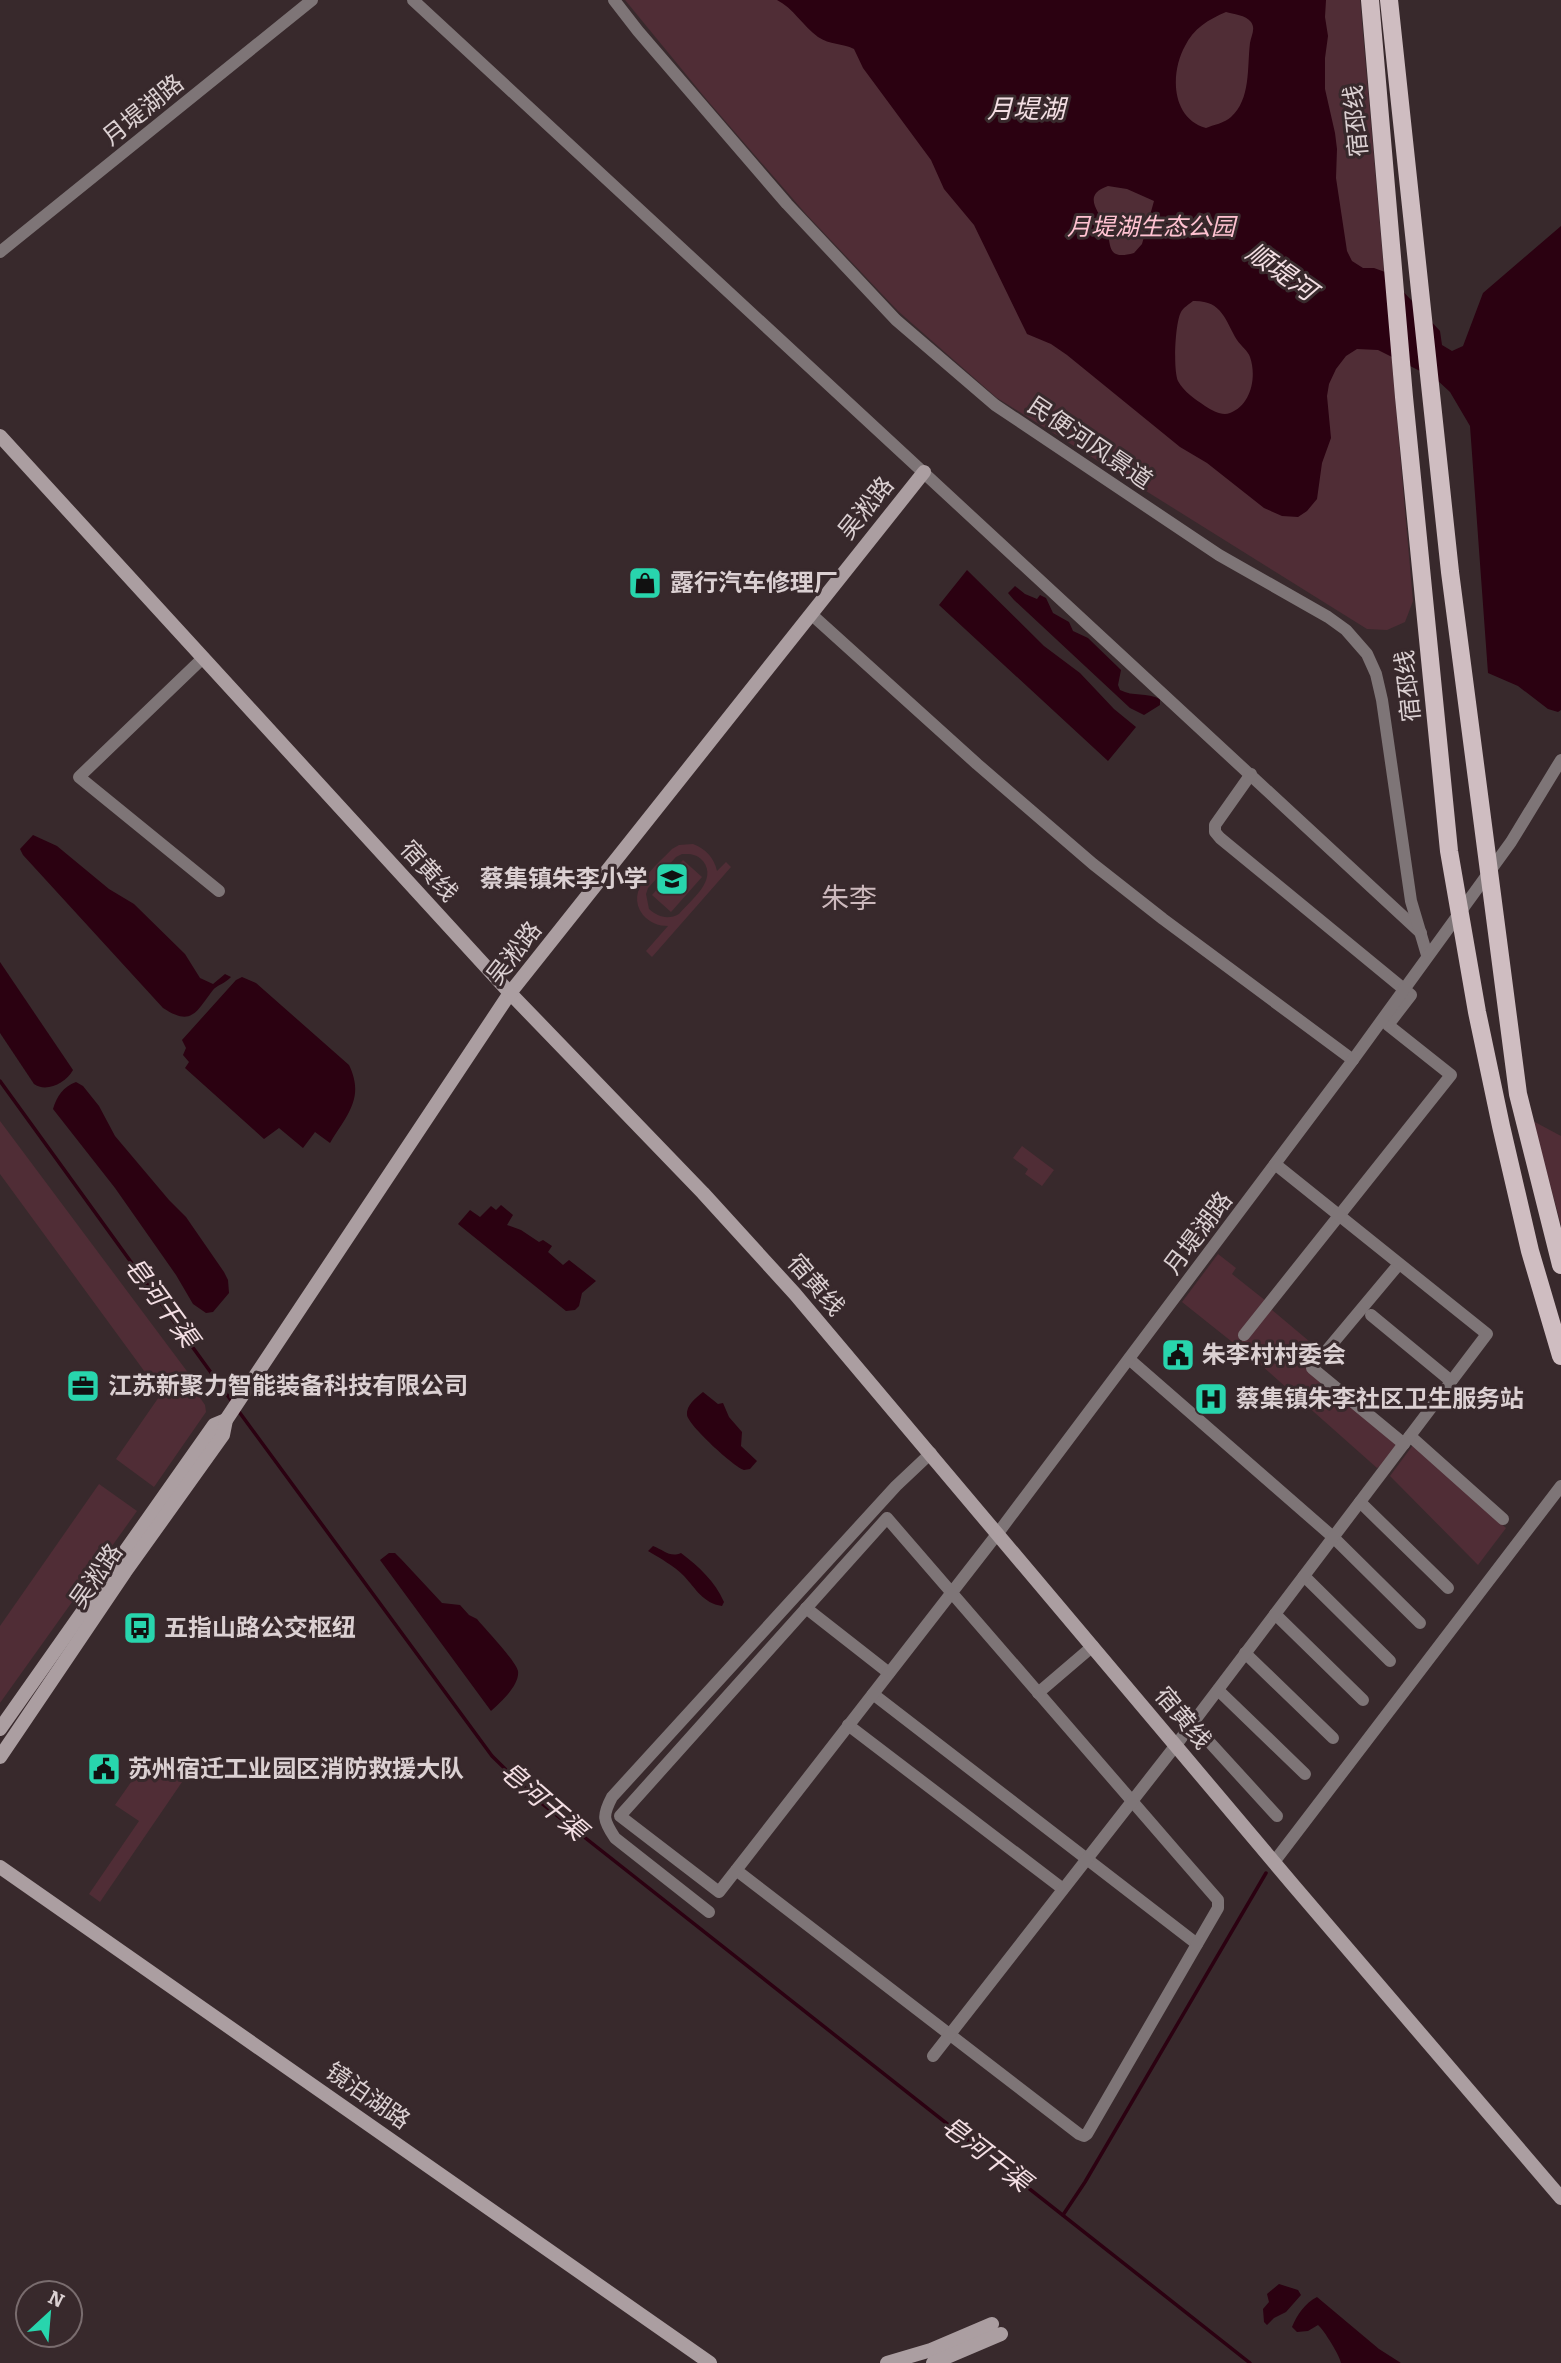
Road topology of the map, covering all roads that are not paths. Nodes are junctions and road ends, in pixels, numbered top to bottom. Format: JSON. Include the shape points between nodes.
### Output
{"nodes":[{"id":1,"x":312,"y":0,"type":"edge"},
{"id":2,"x":413,"y":0,"type":"edge"},
{"id":3,"x":614,"y":0,"type":"edge"},
{"id":4,"x":1370,"y":0,"type":"edge"},
{"id":5,"x":1389,"y":0,"type":"edge"},
{"id":6,"x":0,"y":252,"type":"edge"},
{"id":7,"x":0,"y":436,"type":"edge"},
{"id":8,"x":925,"y":472,"type":"junction"},
{"id":9,"x":811,"y":614,"type":"junction"},
{"id":10,"x":203,"y":658,"type":"junction"},
{"id":11,"x":1561,"y":760,"type":"edge"},
{"id":12,"x":1251,"y":774,"type":"junction"},
{"id":13,"x":1489,"y":872,"type":"junction"},
{"id":14,"x":219,"y":891,"type":"dead end"},
{"id":15,"x":1460,"y":910,"type":"junction"},
{"id":16,"x":1421,"y":933,"type":"junction"},
{"id":17,"x":1427,"y":955,"type":"junction"},
{"id":18,"x":1404,"y":990,"type":"junction"},
{"id":19,"x":510,"y":993,"type":"junction"},
{"id":20,"x":1353,"y":1060,"type":"junction"},
{"id":21,"x":1275,"y":1164,"type":"junction"},
{"id":22,"x":1340,"y":1216,"type":"junction"},
{"id":23,"x":1399,"y":1264,"type":"junction"},
{"id":24,"x":1561,"y":1265,"type":"edge"},
{"id":25,"x":1371,"y":1315,"type":"dead end"},
{"id":26,"x":1244,"y":1335,"type":"dead end"},
{"id":27,"x":1561,"y":1356,"type":"edge"},
{"id":28,"x":1129,"y":1359,"type":"junction"},
{"id":29,"x":1451,"y":1381,"type":"junction"},
{"id":30,"x":226,"y":1420,"type":"junction"},
{"id":31,"x":1407,"y":1440,"type":"junction"},
{"id":32,"x":930,"y":1453,"type":"junction"},
{"id":33,"x":1561,"y":1486,"type":"edge"},
{"id":34,"x":1360,"y":1502,"type":"junction"},
{"id":35,"x":1503,"y":1519,"type":"dead end"},
{"id":36,"x":998,"y":1533,"type":"junction"},
{"id":37,"x":1334,"y":1537,"type":"junction"},
{"id":38,"x":1304,"y":1576,"type":"junction"},
{"id":39,"x":1448,"y":1588,"type":"dead end"},
{"id":40,"x":951,"y":1593,"type":"junction"},
{"id":41,"x":787,"y":1605,"type":"junction"},
{"id":42,"x":803,"y":1612,"type":"junction"},
{"id":43,"x":1275,"y":1614,"type":"junction"},
{"id":44,"x":1420,"y":1623,"type":"dead end"},
{"id":45,"x":1093,"y":1646,"type":"junction"},
{"id":46,"x":1245,"y":1653,"type":"junction"},
{"id":47,"x":1390,"y":1661,"type":"dead end"},
{"id":48,"x":889,"y":1673,"type":"junction"},
{"id":49,"x":1218,"y":1690,"type":"junction"},
{"id":50,"x":1038,"y":1693,"type":"junction"},
{"id":51,"x":873,"y":1694,"type":"junction"},
{"id":52,"x":1363,"y":1700,"type":"dead end"},
{"id":53,"x":1192,"y":1723,"type":"junction"},
{"id":54,"x":848,"y":1725,"type":"junction"},
{"id":55,"x":0,"y":1730,"type":"edge"},
{"id":56,"x":1334,"y":1738,"type":"dead end"},
{"id":57,"x":1176,"y":1745,"type":"junction"},
{"id":58,"x":0,"y":1757,"type":"edge"},
{"id":59,"x":1305,"y":1774,"type":"dead end"},
{"id":60,"x":1132,"y":1801,"type":"junction"},
{"id":61,"x":1277,"y":1816,"type":"dead end"},
{"id":62,"x":1087,"y":1859,"type":"junction"},
{"id":63,"x":1274,"y":1862,"type":"junction"},
{"id":64,"x":0,"y":1867,"type":"edge"},
{"id":65,"x":736,"y":1870,"type":"junction"},
{"id":66,"x":1063,"y":1889,"type":"junction"},
{"id":67,"x":709,"y":1912,"type":"dead end"},
{"id":68,"x":1197,"y":1944,"type":"junction"},
{"id":69,"x":949,"y":2035,"type":"junction"},
{"id":70,"x":933,"y":2056,"type":"dead end"},
{"id":71,"x":1561,"y":2198,"type":"edge"},
{"id":72,"x":710,"y":2363,"type":"edge"},
{"id":73,"x":887,"y":2363,"type":"edge"},
{"id":74,"x":933,"y":2363,"type":"edge"}],
"edges":[{"from":1,"to":6,"type":"street","name":"月堤湖路"},
{"from":2,"to":8,"type":"street"},
{"from":3,"to":16,"type":"street","name":"民便河风景道","via":[[787,205],[917,339],[995,405],[1219,555],[1328,617],[1367,654],[1382,700],[1411,901]]},
{"from":4,"to":15,"type":"main road","name":"宿邳线","via":[[1449,852]]},
{"from":5,"to":13,"type":"main road","name":"宿邳线","via":[[1450,572]]},
{"from":7,"to":10,"type":"main road","name":"宿黄线"},
{"from":8,"to":9,"type":"main road","name":"吴淞路"},
{"from":8,"to":12,"type":"street"},
{"from":9,"to":19,"type":"main road","name":"吴淞路"},
{"from":9,"to":20,"type":"street","via":[[1093,864]]},
{"from":10,"to":14,"type":"street","via":[[79,777]]},
{"from":10,"to":19,"type":"main road","name":"宿黄线"},
{"from":11,"to":13,"type":"street","name":"月堤湖路"},
{"from":12,"to":16,"type":"street"},
{"from":12,"to":18,"type":"street","via":[[1215,832]]},
{"from":13,"to":15,"type":"street","name":"月堤湖路"},
{"from":13,"to":24,"type":"main road","name":"宿邳线","via":[[1518,1094]]},
{"from":15,"to":17,"type":"street","name":"月堤湖路"},
{"from":15,"to":27,"type":"main road","name":"宿邳线","via":[[1501,1126]]},
{"from":16,"to":17,"type":"street","name":"民便河风景道"},
{"from":17,"to":18,"type":"street","name":"月堤湖路"},
{"from":18,"to":20,"type":"street","name":"月堤湖路"},
{"from":18,"to":22,"type":"street","via":[[1411,995],[1388,1025],[1451,1076]]},
{"from":19,"to":30,"type":"main road","name":"吴淞路"},
{"from":19,"to":32,"type":"main road","name":"宿黄线","via":[[788,1286]]},
{"from":20,"to":21,"type":"street","name":"月堤湖路"},
{"from":21,"to":22,"type":"street"},
{"from":21,"to":28,"type":"street","name":"月堤湖路"},
{"from":22,"to":23,"type":"street"},
{"from":22,"to":26,"type":"street"},
{"from":23,"to":29,"type":"street","via":[[1487,1335]]},
{"from":23,"to":31,"type":"street","via":[[1312,1368]]},
{"from":25,"to":29,"type":"street"},
{"from":28,"to":36,"type":"street","name":"月堤湖路"},
{"from":28,"to":37,"type":"street"},
{"from":29,"to":31,"type":"street"},
{"from":30,"to":55,"type":"main road","name":"吴淞路","via":[[214,1425]]},
{"from":30,"to":58,"type":"main road","name":"吴淞路","via":[[223,1435]]},
{"from":31,"to":34,"type":"street"},
{"from":31,"to":35,"type":"street"},
{"from":32,"to":36,"type":"main road","name":"宿黄线"},
{"from":32,"to":41,"type":"street"},
{"from":33,"to":63,"type":"street"},
{"from":34,"to":37,"type":"street"},
{"from":34,"to":39,"type":"street"},
{"from":36,"to":40,"type":"street","name":"月堤湖路"},
{"from":36,"to":45,"type":"main road","name":"宿黄线"},
{"from":37,"to":38,"type":"street"},
{"from":37,"to":44,"type":"street"},
{"from":38,"to":43,"type":"street"},
{"from":38,"to":47,"type":"street"},
{"from":40,"to":42,"type":"street","via":[[887,1518]]},
{"from":40,"to":48,"type":"street","name":"月堤湖路"},
{"from":40,"to":50,"type":"street"},
{"from":41,"to":42,"type":"street"},
{"from":41,"to":67,"type":"street","via":[[612,1797],[604,1814],[615,1838]]},
{"from":42,"to":48,"type":"street"},
{"from":42,"to":65,"type":"street","name":"月堤湖路","via":[[620,1816],[719,1892]]},
{"from":43,"to":46,"type":"street"},
{"from":43,"to":52,"type":"street"},
{"from":45,"to":50,"type":"street"},
{"from":45,"to":57,"type":"main road","name":"宿黄线"},
{"from":46,"to":49,"type":"street"},
{"from":46,"to":56,"type":"street"},
{"from":48,"to":51,"type":"street","name":"月堤湖路"},
{"from":49,"to":53,"type":"street"},
{"from":49,"to":59,"type":"street"},
{"from":50,"to":60,"type":"street"},
{"from":51,"to":54,"type":"street","name":"月堤湖路"},
{"from":51,"to":62,"type":"street"},
{"from":53,"to":57,"type":"street"},
{"from":53,"to":61,"type":"street"},
{"from":54,"to":65,"type":"street","name":"月堤湖路"},
{"from":54,"to":66,"type":"street"},
{"from":57,"to":60,"type":"street"},
{"from":57,"to":63,"type":"main road","name":"宿黄线"},
{"from":60,"to":62,"type":"street"},
{"from":60,"to":68,"type":"street","via":[[1218,1900]]},
{"from":62,"to":66,"type":"street"},
{"from":62,"to":68,"type":"street"},
{"from":63,"to":71,"type":"main road","name":"宿黄线"},
{"from":64,"to":72,"type":"main road","name":"镜泊湖路"},
{"from":65,"to":69,"type":"street"},
{"from":66,"to":69,"type":"street"},
{"from":68,"to":69,"type":"street","via":[[1084,2136]]},
{"from":69,"to":70,"type":"street"},
{"from":73,"to":74,"type":"main road","via":[[997,2329]]}]}
